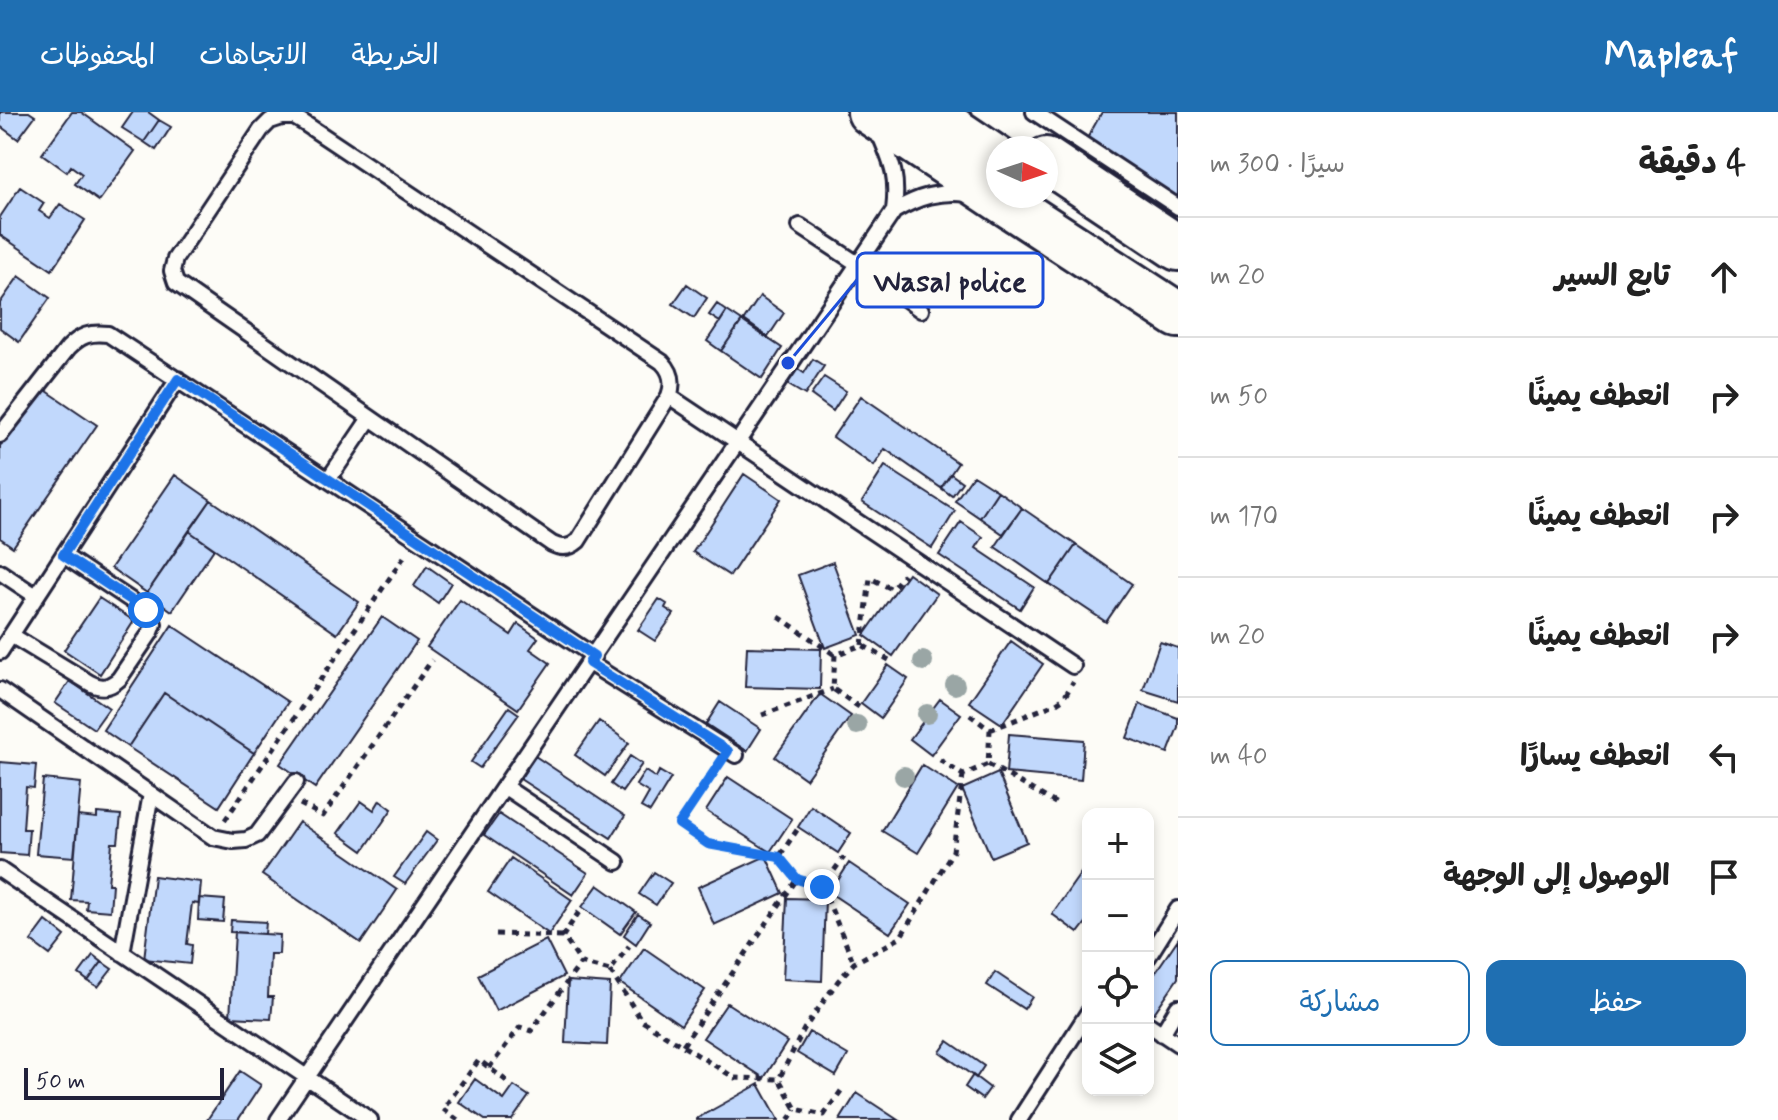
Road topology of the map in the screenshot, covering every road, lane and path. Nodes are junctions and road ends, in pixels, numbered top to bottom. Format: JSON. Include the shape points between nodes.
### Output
{"nodes":[{"id":1,"x":869,"y":112,"type":"edge"},
{"id":2,"x":927,"y":112,"type":"edge"},
{"id":3,"x":974,"y":112,"type":"edge"},
{"id":4,"x":1034,"y":112,"type":"edge"},
{"id":5,"x":1010,"y":136,"type":"edge"},
{"id":6,"x":986,"y":167,"type":"edge"},
{"id":7,"x":1058,"y":168,"type":"edge"},
{"id":8,"x":986,"y":172,"type":"edge"},
{"id":9,"x":986,"y":182,"type":"edge"},
{"id":10,"x":1058,"y":200,"type":"edge"},
{"id":11,"x":1178,"y":207,"type":"edge"},
{"id":12,"x":1037,"y":208,"type":"edge"},
{"id":13,"x":894,"y":211,"type":"junction"},
{"id":14,"x":800,"y":226,"type":"dead end"},
{"id":15,"x":1178,"y":248,"type":"edge"},
{"id":16,"x":858,"y":264,"type":"junction"},
{"id":17,"x":1178,"y":279,"type":"edge"},
{"id":18,"x":921,"y":310,"type":"dead end"},
{"id":19,"x":1178,"y":315,"type":"edge"},
{"id":20,"x":178,"y":379,"type":"junction"},
{"id":21,"x":669,"y":396,"type":"junction"},
{"id":22,"x":370,"y":418,"type":"junction"},
{"id":23,"x":0,"y":435,"type":"edge"},
{"id":24,"x":739,"y":441,"type":"junction"},
{"id":25,"x":328,"y":480,"type":"junction"},
{"id":26,"x":416,"y":539,"type":"junction"},
{"id":27,"x":63,"y":555,"type":"junction"},
{"id":28,"x":916,"y":560,"type":"junction"},
{"id":29,"x":0,"y":572,"type":"edge"},
{"id":30,"x":36,"y":596,"type":"junction"},
{"id":31,"x":779,"y":617,"type":"dead end"},
{"id":32,"x":11,"y":635,"type":"junction"},
{"id":33,"x":862,"y":645,"type":"junction"},
{"id":34,"x":0,"y":652,"type":"edge"},
{"id":35,"x":835,"y":655,"type":"junction"},
{"id":36,"x":432,"y":660,"type":"dead end"},
{"id":37,"x":591,"y":660,"type":"junction"},
{"id":38,"x":889,"y":660,"type":"dead end"},
{"id":39,"x":1073,"y":666,"type":"joint"},
{"id":40,"x":833,"y":689,"type":"junction"},
{"id":41,"x":0,"y":690,"type":"edge"},
{"id":42,"x":859,"y":707,"type":"dead end"},
{"id":43,"x":762,"y":715,"type":"dead end"},
{"id":44,"x":970,"y":715,"type":"dead end"},
{"id":45,"x":990,"y":730,"type":"junction"},
{"id":46,"x":732,"y":753,"type":"joint"},
{"id":47,"x":940,"y":760,"type":"dead end"},
{"id":48,"x":988,"y":764,"type":"junction"},
{"id":49,"x":963,"y":775,"type":"junction"},
{"id":50,"x":296,"y":782,"type":"dead end"},
{"id":51,"x":505,"y":787,"type":"junction"},
{"id":52,"x":151,"y":794,"type":"junction"},
{"id":53,"x":285,"y":796,"type":"junction"},
{"id":54,"x":1057,"y":804,"type":"dead end"},
{"id":55,"x":797,"y":830,"type":"dead end"},
{"id":56,"x":213,"y":837,"type":"junction"},
{"id":57,"x":779,"y":857,"type":"junction"},
{"id":58,"x":844,"y":857,"type":"dead end"},
{"id":59,"x":617,"y":862,"type":"dead end"},
{"id":60,"x":0,"y":870,"type":"edge"},
{"id":61,"x":797,"y":879,"type":"junction"},
{"id":62,"x":822,"y":887,"type":"junction"},
{"id":63,"x":1178,"y":909,"type":"edge"},
{"id":64,"x":579,"y":912,"type":"dead end"},
{"id":65,"x":496,"y":934,"type":"dead end"},
{"id":66,"x":563,"y":936,"type":"junction"},
{"id":67,"x":629,"y":946,"type":"dead end"},
{"id":68,"x":1151,"y":952,"type":"edge"},
{"id":69,"x":122,"y":953,"type":"junction"},
{"id":70,"x":581,"y":963,"type":"junction"},
{"id":71,"x":854,"y":963,"type":"junction"},
{"id":72,"x":610,"y":971,"type":"junction"},
{"id":73,"x":1178,"y":1007,"type":"edge"},
{"id":74,"x":1082,"y":1022,"type":"edge"},
{"id":75,"x":1154,"y":1028,"type":"edge"},
{"id":76,"x":1162,"y":1034,"type":"junction"},
{"id":77,"x":1178,"y":1044,"type":"edge"},
{"id":78,"x":683,"y":1045,"type":"junction"},
{"id":79,"x":489,"y":1068,"type":"junction"},
{"id":80,"x":307,"y":1077,"type":"junction"},
{"id":81,"x":779,"y":1079,"type":"junction"},
{"id":82,"x":508,"y":1082,"type":"dead end"},
{"id":83,"x":841,"y":1091,"type":"dead end"},
{"id":84,"x":796,"y":1109,"type":"junction"},
{"id":85,"x":825,"y":1118,"type":"edge"},
{"id":86,"x":278,"y":1120,"type":"edge"},
{"id":87,"x":370,"y":1120,"type":"edge"},
{"id":88,"x":458,"y":1120,"type":"edge"},
{"id":89,"x":788,"y":1120,"type":"edge"},
{"id":90,"x":1019,"y":1120,"type":"edge"}],
"edges":[{"from":1,"to":8,"type":"main road"},
{"from":1,"to":13,"type":"lane","via":[[894,169]]},
{"from":2,"to":6,"type":"main road"},
{"from":3,"to":5,"type":"main road"},
{"from":4,"to":11,"type":"lane"},
{"from":7,"to":15,"type":"main road"},
{"from":9,"to":13,"type":"lane","via":[[921,198]]},
{"from":10,"to":17,"type":"main road"},
{"from":12,"to":19,"type":"main road"},
{"from":13,"to":16,"type":"lane"},
{"from":14,"to":16,"type":"lane"},
{"from":16,"to":18,"type":"lane"},
{"from":16,"to":24,"type":"lane"},
{"from":20,"to":23,"type":"lane","via":[[108,334],[93,332],[68,348]]},
{"from":20,"to":25,"type":"lane"},
{"from":20,"to":27,"type":"lane"},
{"from":21,"to":22,"type":"lane","via":[[578,541],[566,548],[552,544]]},
{"from":21,"to":22,"type":"lane","via":[[671,374],[662,362],[304,123],[282,117],[261,130],[175,259],[173,277]]},
{"from":21,"to":24,"type":"lane"},
{"from":22,"to":25,"type":"lane"},
{"from":24,"to":28,"type":"lane"},
{"from":24,"to":37,"type":"lane"},
{"from":25,"to":26,"type":"lane"},
{"from":26,"to":37,"type":"lane"},
{"from":26,"to":56,"type":"path"},
{"from":27,"to":30,"type":"lane"},
{"from":27,"to":32,"type":"lane","via":[[150,613],[151,632],[119,679],[105,687]]},
{"from":28,"to":33,"type":"path","via":[[892,589],[870,578]]},
{"from":28,"to":39,"type":"lane"},
{"from":29,"to":30,"type":"lane"},
{"from":30,"to":32,"type":"lane"},
{"from":31,"to":35,"type":"path"},
{"from":32,"to":34,"type":"lane"},
{"from":33,"to":35,"type":"path"},
{"from":33,"to":38,"type":"path"},
{"from":35,"to":40,"type":"path"},
{"from":36,"to":53,"type":"path","via":[[323,816]]},
{"from":37,"to":46,"type":"lane"},
{"from":37,"to":51,"type":"lane"},
{"from":39,"to":45,"type":"path","via":[[1073,683],[1064,698]]},
{"from":40,"to":42,"type":"path"},
{"from":40,"to":43,"type":"path"},
{"from":41,"to":52,"type":"lane"},
{"from":44,"to":45,"type":"path"},
{"from":45,"to":48,"type":"path"},
{"from":46,"to":57,"type":"path","via":[[679,824],[708,844]]},
{"from":47,"to":49,"type":"path"},
{"from":48,"to":49,"type":"path"},
{"from":48,"to":54,"type":"path"},
{"from":49,"to":71,"type":"path","via":[[953,851],[900,938]]},
{"from":50,"to":53,"type":"lane"},
{"from":51,"to":59,"type":"lane"},
{"from":51,"to":80,"type":"lane"},
{"from":52,"to":56,"type":"lane"},
{"from":52,"to":69,"type":"lane"},
{"from":53,"to":56,"type":"lane","via":[[257,835],[233,841]]},
{"from":55,"to":57,"type":"path"},
{"from":57,"to":61,"type":"path"},
{"from":58,"to":62,"type":"path"},
{"from":60,"to":69,"type":"lane"},
{"from":61,"to":62,"type":"path"},
{"from":61,"to":78,"type":"path"},
{"from":62,"to":71,"type":"path"},
{"from":63,"to":68,"type":"lane"},
{"from":64,"to":66,"type":"path"},
{"from":65,"to":66,"type":"path"},
{"from":66,"to":70,"type":"path"},
{"from":67,"to":72,"type":"path"},
{"from":69,"to":80,"type":"lane"},
{"from":70,"to":72,"type":"path"},
{"from":70,"to":79,"type":"path","via":[[531,1031],[520,1027]]},
{"from":71,"to":81,"type":"path","via":[[804,1029]]},
{"from":72,"to":78,"type":"path","via":[[642,1021]]},
{"from":73,"to":76,"type":"lane"},
{"from":74,"to":90,"type":"lane"},
{"from":75,"to":76,"type":"lane"},
{"from":76,"to":77,"type":"lane"},
{"from":78,"to":81,"type":"path","via":[[735,1078]]},
{"from":79,"to":82,"type":"path"},
{"from":79,"to":88,"type":"path","via":[[479,1060],[443,1109]]},
{"from":80,"to":86,"type":"lane"},
{"from":80,"to":87,"type":"lane"},
{"from":81,"to":84,"type":"path"},
{"from":83,"to":85,"type":"path"},
{"from":84,"to":85,"type":"path"},
{"from":84,"to":89,"type":"path"}]}
